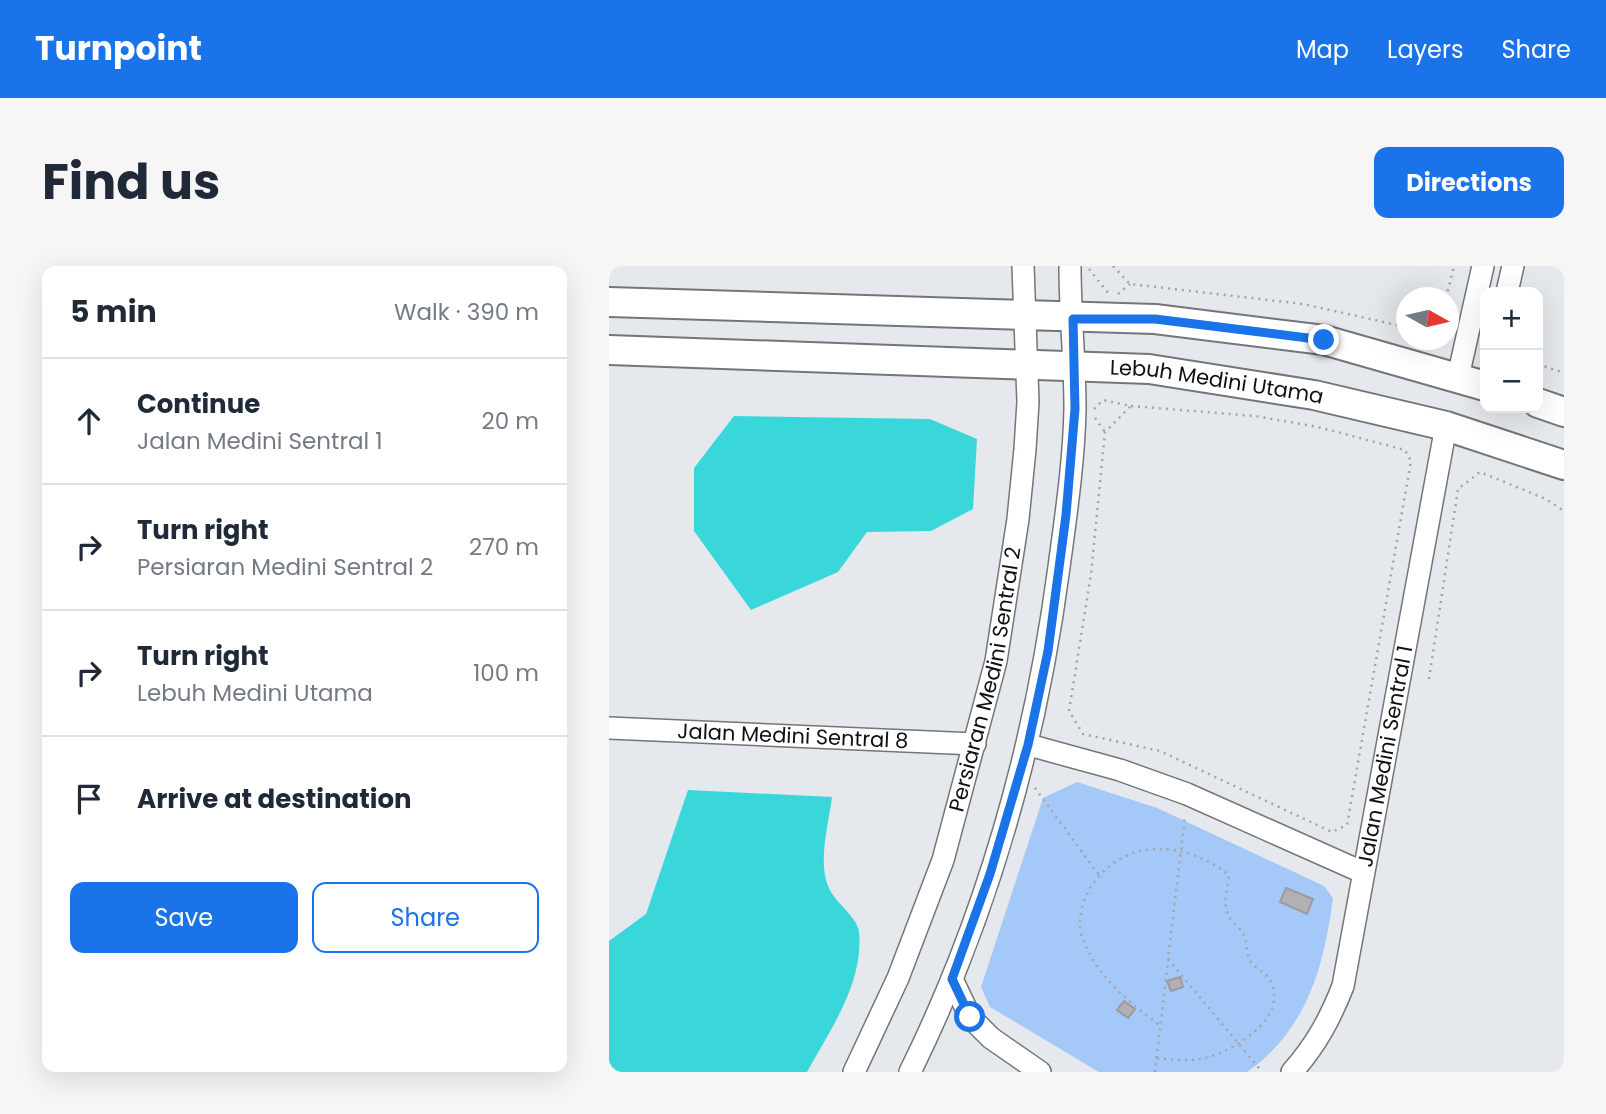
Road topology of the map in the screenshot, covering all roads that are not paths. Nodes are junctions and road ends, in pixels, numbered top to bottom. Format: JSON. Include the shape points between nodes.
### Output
{"nodes":[{"id":1,"x":1023,"y":266,"type":"edge"},
{"id":2,"x":1070,"y":266,"type":"edge"},
{"id":3,"x":1483,"y":266,"type":"edge"},
{"id":4,"x":1513,"y":266,"type":"edge"},
{"id":5,"x":1508,"y":287,"type":"edge"},
{"id":6,"x":609,"y":302,"type":"edge"},
{"id":7,"x":1026,"y":317,"type":"junction"},
{"id":8,"x":1073,"y":319,"type":"junction"},
{"id":9,"x":609,"y":350,"type":"edge"},
{"id":10,"x":1026,"y":366,"type":"junction"},
{"id":11,"x":1073,"y":368,"type":"junction"},
{"id":12,"x":1458,"y":377,"type":"junction"},
{"id":13,"x":1480,"y":384,"type":"edge"},
{"id":14,"x":1543,"y":406,"type":"edge"},
{"id":15,"x":1564,"y":412,"type":"edge"},
{"id":16,"x":1446,"y":426,"type":"junction"},
{"id":17,"x":1564,"y":465,"type":"edge"},
{"id":18,"x":609,"y":728,"type":"edge"},
{"id":19,"x":975,"y":744,"type":"junction"},
{"id":20,"x":1028,"y":745,"type":"junction"},
{"id":21,"x":1362,"y":872,"type":"junction"},
{"id":22,"x":952,"y":979,"type":"junction"},
{"id":23,"x":854,"y":1072,"type":"edge"},
{"id":24,"x":910,"y":1072,"type":"edge"},
{"id":25,"x":1040,"y":1072,"type":"edge"},
{"id":26,"x":1292,"y":1072,"type":"edge"}],
"edges":[{"from":1,"to":7,"type":"street","name":"Persiaran Medini Sentral 2"},
{"from":2,"to":8,"type":"street"},
{"from":3,"to":12,"type":"street"},
{"from":4,"to":5,"type":"street"},
{"from":6,"to":7,"type":"main road"},
{"from":7,"to":8,"type":"main road"},
{"from":7,"to":10,"type":"street","name":"Persiaran Medini Sentral 2"},
{"from":8,"to":11,"type":"street"},
{"from":8,"to":12,"type":"main road","via":[[1155,319],[1324,340]]},
{"from":9,"to":10,"type":"main road","name":"Lebuh Medini Utama"},
{"from":10,"to":11,"type":"main road","name":"Lebuh Medini Utama"},
{"from":10,"to":19,"type":"street","name":"Persiaran Medini Sentral 2","via":[[1028,402],[1019,519],[996,661]]},
{"from":11,"to":16,"type":"main road","name":"Lebuh Medini Utama","via":[[1149,369],[1219,378]]},
{"from":11,"to":20,"type":"street","via":[[1075,409],[1066,515],[1048,651]]},
{"from":12,"to":13,"type":"main road"},
{"from":14,"to":15,"type":"main road"},
{"from":16,"to":17,"type":"main road","name":"Lebuh Medini Utama"},
{"from":16,"to":21,"type":"street","name":"Jalan Medini Sentral 1"},
{"from":18,"to":19,"type":"street","name":"Jalan Medini Sentral 8"},
{"from":19,"to":23,"type":"street","name":"Persiaran Medini Sentral 2","via":[[943,860],[898,978]]},
{"from":20,"to":21,"type":"street","via":[[1187,794]]},
{"from":20,"to":22,"type":"street","via":[[990,874]]},
{"from":21,"to":26,"type":"street","name":"Jalan Medini Sentral 1","via":[[1343,986],[1328,1023]]},
{"from":22,"to":24,"type":"street"},
{"from":22,"to":25,"type":"street","via":[[970,1017],[991,1038]]}]}
